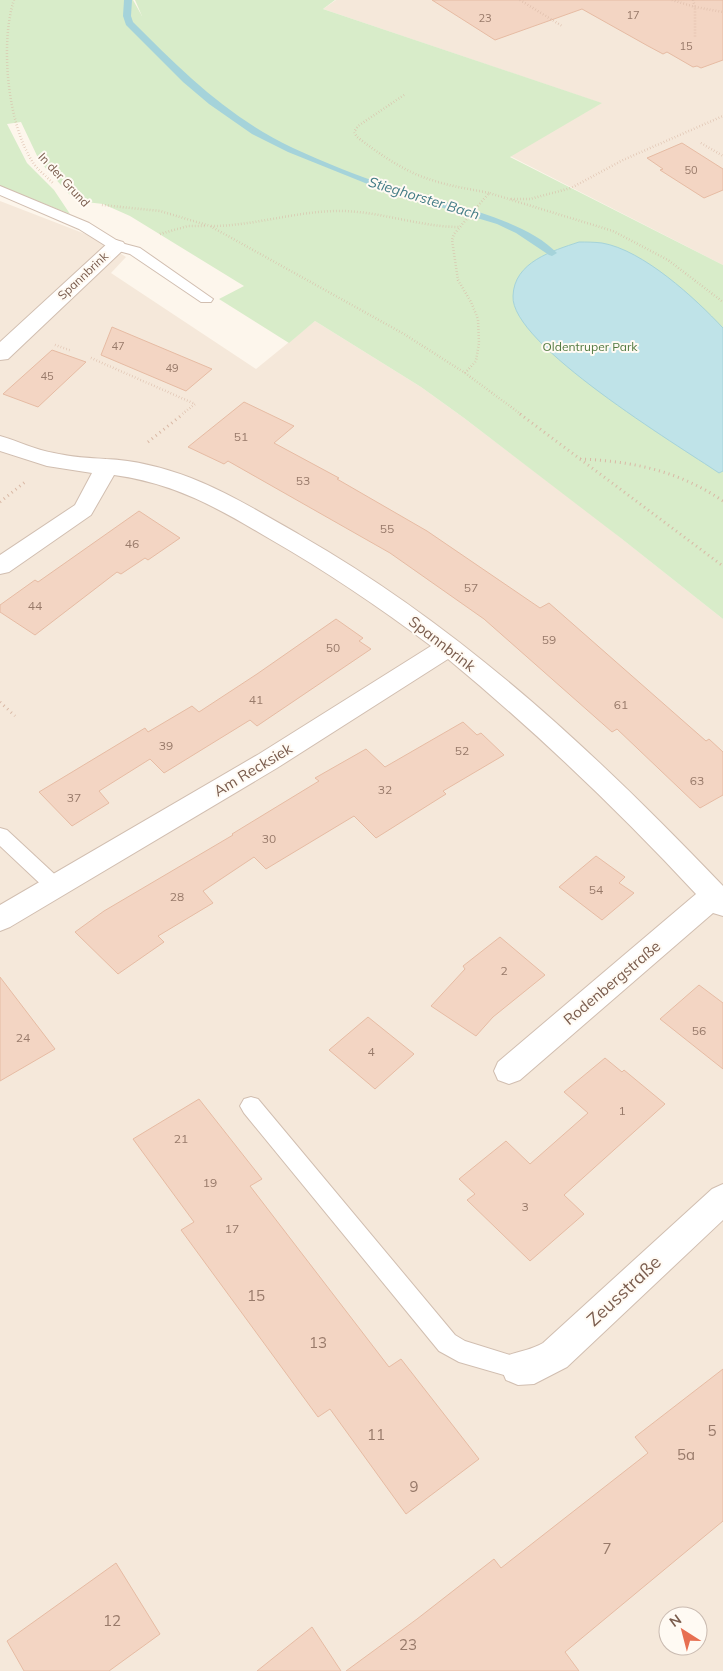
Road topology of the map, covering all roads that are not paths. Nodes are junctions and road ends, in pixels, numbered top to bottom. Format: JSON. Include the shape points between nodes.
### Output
{"nodes":[{"id":1,"x":0,"y":190,"type":"edge"},
{"id":2,"x":116,"y":246,"type":"junction"},
{"id":3,"x":206,"y":299,"type":"dead end"},
{"id":4,"x":0,"y":354,"type":"edge"},
{"id":5,"x":0,"y":443,"type":"edge"},
{"id":6,"x":107,"y":466,"type":"junction"},
{"id":7,"x":0,"y":566,"type":"edge"},
{"id":8,"x":448,"y":647,"type":"junction"},
{"id":9,"x":0,"y":835,"type":"edge"},
{"id":10,"x":56,"y":887,"type":"junction"},
{"id":11,"x":719,"y":900,"type":"edge"},
{"id":12,"x":0,"y":919,"type":"edge"},
{"id":13,"x":509,"y":1071,"type":"dead end"},
{"id":14,"x":251,"y":1106,"type":"dead end"},
{"id":15,"x":723,"y":1198,"type":"edge"},
{"id":16,"x":518,"y":1368,"type":"joint"}],
"edges":[{"from":1,"to":2,"type":"lane","name":"Spannbrink","via":[[84,226]]},
{"from":2,"to":3,"type":"lane","via":[[135,251]]},
{"from":2,"to":4,"type":"street","name":"Spannbrink"},
{"from":5,"to":6,"type":"street","name":"Spannbrink","via":[[50,459]]},
{"from":6,"to":7,"type":"street","via":[[82,510]]},
{"from":6,"to":8,"type":"street","name":"Spannbrink","via":[[168,478],[208,495],[355,579]]},
{"from":8,"to":10,"type":"street","name":"Am Recksiek","via":[[268,761]]},
{"from":8,"to":11,"type":"street","name":"Spannbrink","via":[[558,738]]},
{"from":9,"to":10,"type":"lane"},
{"from":10,"to":12,"type":"street","name":"Am Recksiek"},
{"from":11,"to":13,"type":"street","name":"Rodenbergstraße"},
{"from":14,"to":16,"type":"lane","via":[[447,1343],[460,1351]]},
{"from":15,"to":16,"type":"street","name":"Zeusstraße","via":[[555,1355],[534,1367]]}]}
